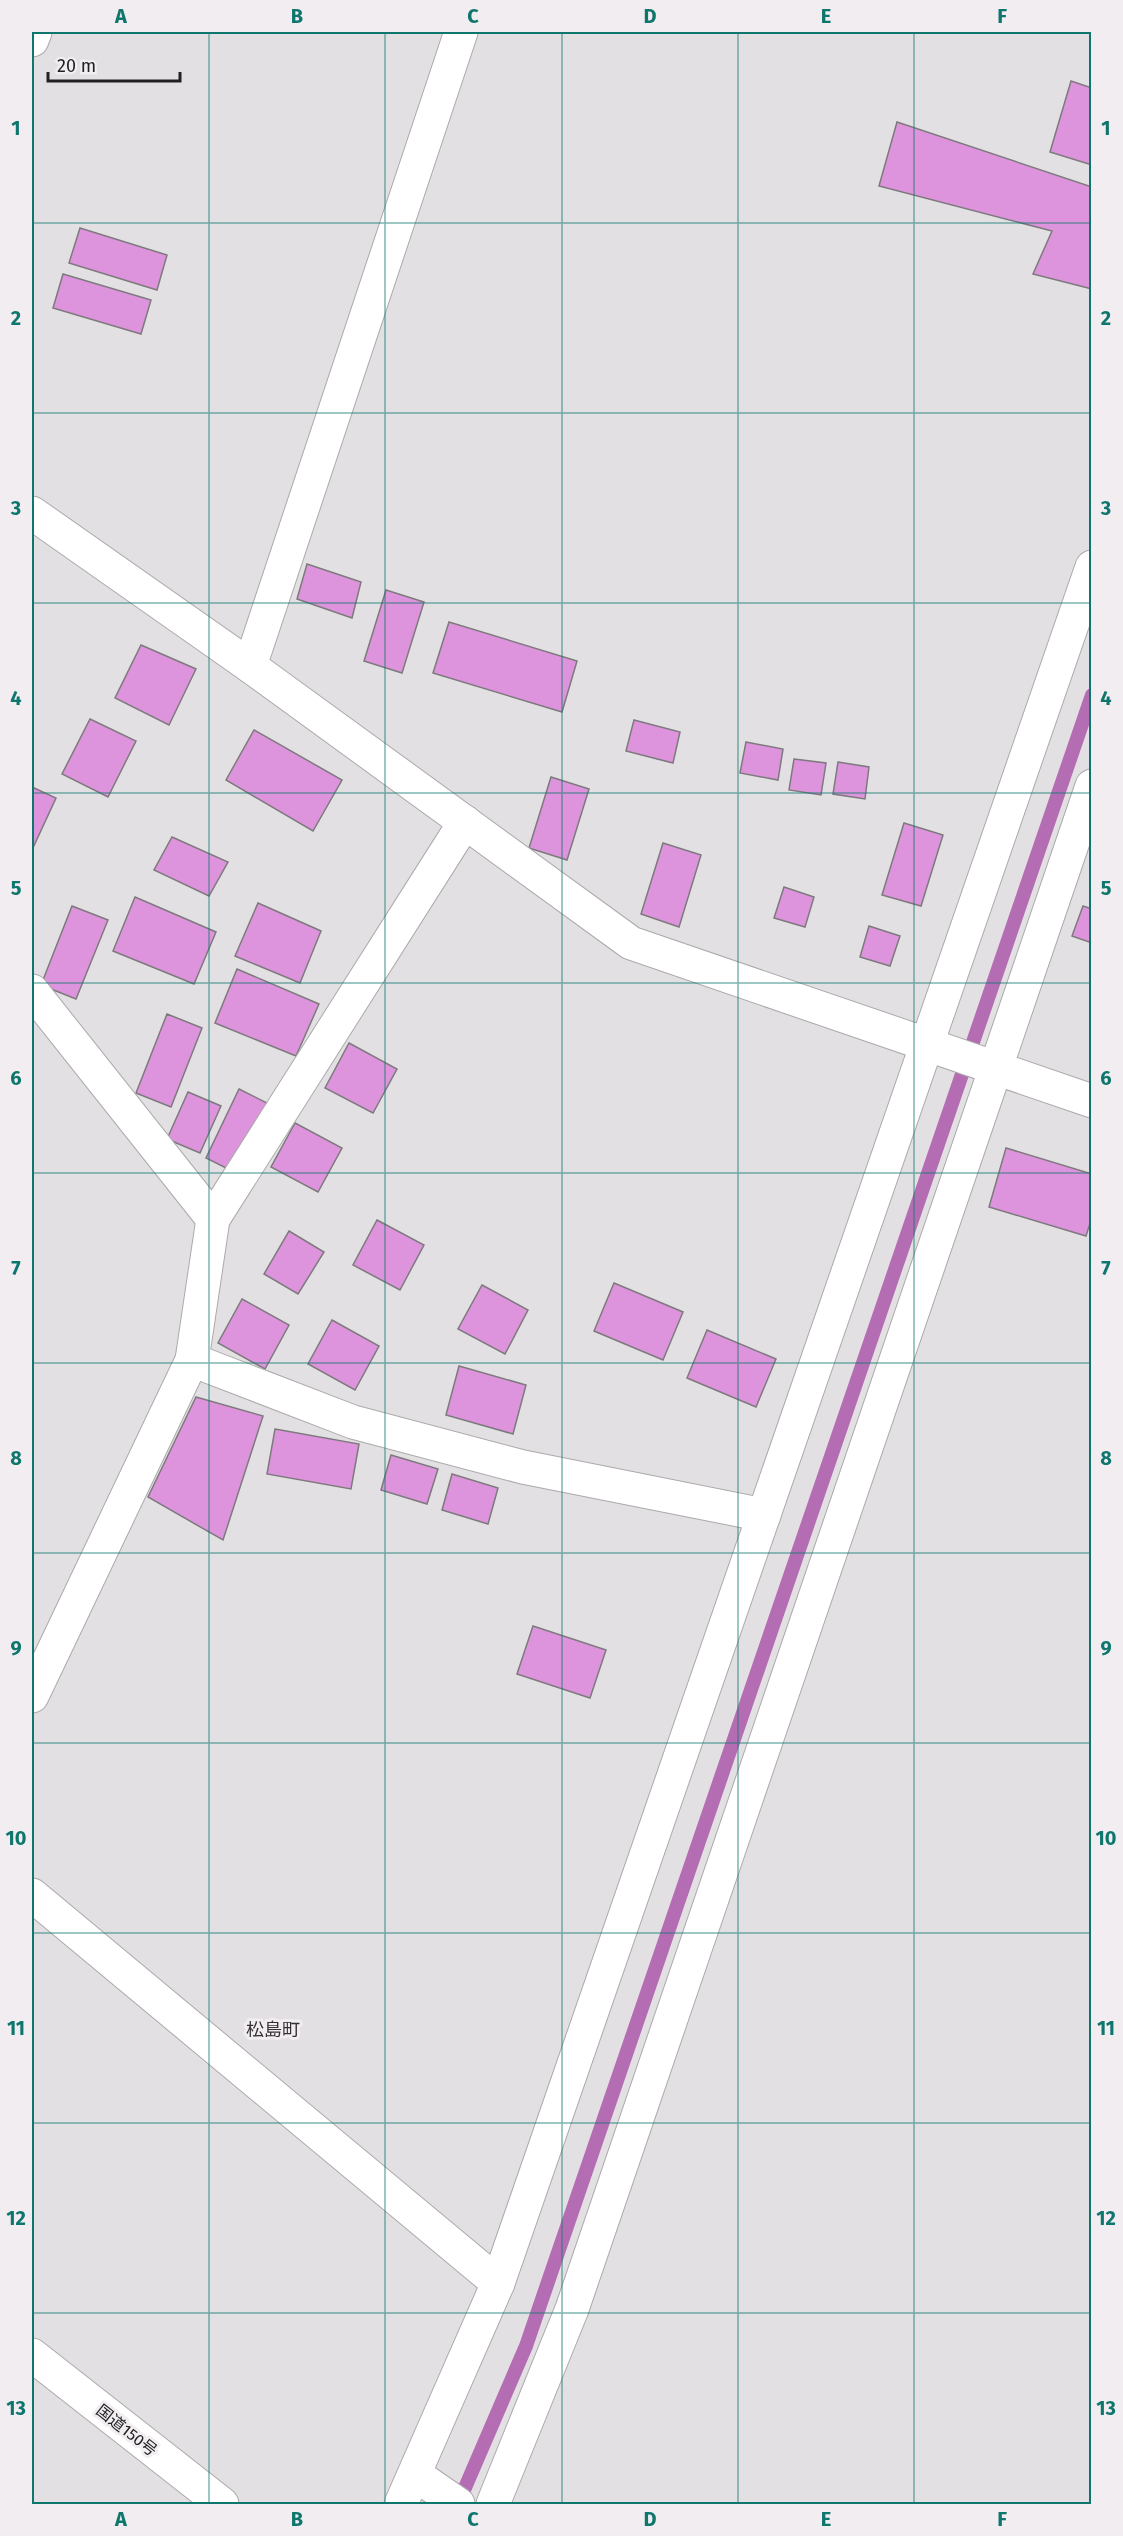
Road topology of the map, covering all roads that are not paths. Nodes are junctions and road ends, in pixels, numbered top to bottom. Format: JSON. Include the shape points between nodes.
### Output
{"nodes":[{"id":1,"x":34,"y":32,"type":"edge"},
{"id":2,"x":461,"y":32,"type":"edge"},
{"id":3,"x":32,"y":40,"type":"edge"},
{"id":4,"x":32,"y":513,"type":"edge"},
{"id":5,"x":1092,"y":567,"type":"edge"},
{"id":6,"x":250,"y":666,"type":"junction"},
{"id":7,"x":1092,"y":786,"type":"edge"},
{"id":8,"x":465,"y":822,"type":"junction"},
{"id":9,"x":32,"y":991,"type":"edge"},
{"id":10,"x":963,"y":1057,"type":"junction"},
{"id":11,"x":1092,"y":1101,"type":"edge"},
{"id":12,"x":213,"y":1219,"type":"junction"},
{"id":13,"x":192,"y":1360,"type":"junction"},
{"id":14,"x":764,"y":1515,"type":"junction"},
{"id":15,"x":32,"y":1696,"type":"edge"},
{"id":16,"x":32,"y":1895,"type":"edge"},
{"id":17,"x":498,"y":2283,"type":"junction"},
{"id":18,"x":32,"y":2355,"type":"edge"},
{"id":19,"x":416,"y":2475,"type":"junction"},
{"id":20,"x":222,"y":2505,"type":"edge"},
{"id":21,"x":401,"y":2505,"type":"edge"},
{"id":22,"x":458,"y":2505,"type":"edge"},
{"id":23,"x":493,"y":2505,"type":"edge"}],
"edges":[{"from":1,"to":3,"type":"main road"},
{"from":2,"to":6,"type":"main road"},
{"from":4,"to":6,"type":"main road"},
{"from":5,"to":10,"type":"main road"},
{"from":6,"to":8,"type":"main road"},
{"from":7,"to":10,"type":"main road"},
{"from":8,"to":10,"type":"main road","via":[[631,943]]},
{"from":8,"to":12,"type":"main road"},
{"from":9,"to":12,"type":"main road"},
{"from":10,"to":11,"type":"main road"},
{"from":10,"to":14,"type":"main road"},
{"from":10,"to":23,"type":"main road","via":[[572,2309]]},
{"from":12,"to":13,"type":"main road"},
{"from":13,"to":14,"type":"main road","via":[[353,1422],[523,1467]]},
{"from":13,"to":15,"type":"main road"},
{"from":14,"to":17,"type":"main road"},
{"from":16,"to":17,"type":"main road"},
{"from":17,"to":19,"type":"main road"},
{"from":18,"to":20,"type":"main road","name":"国道150号"},
{"from":19,"to":21,"type":"main road"},
{"from":19,"to":22,"type":"main road"}]}
